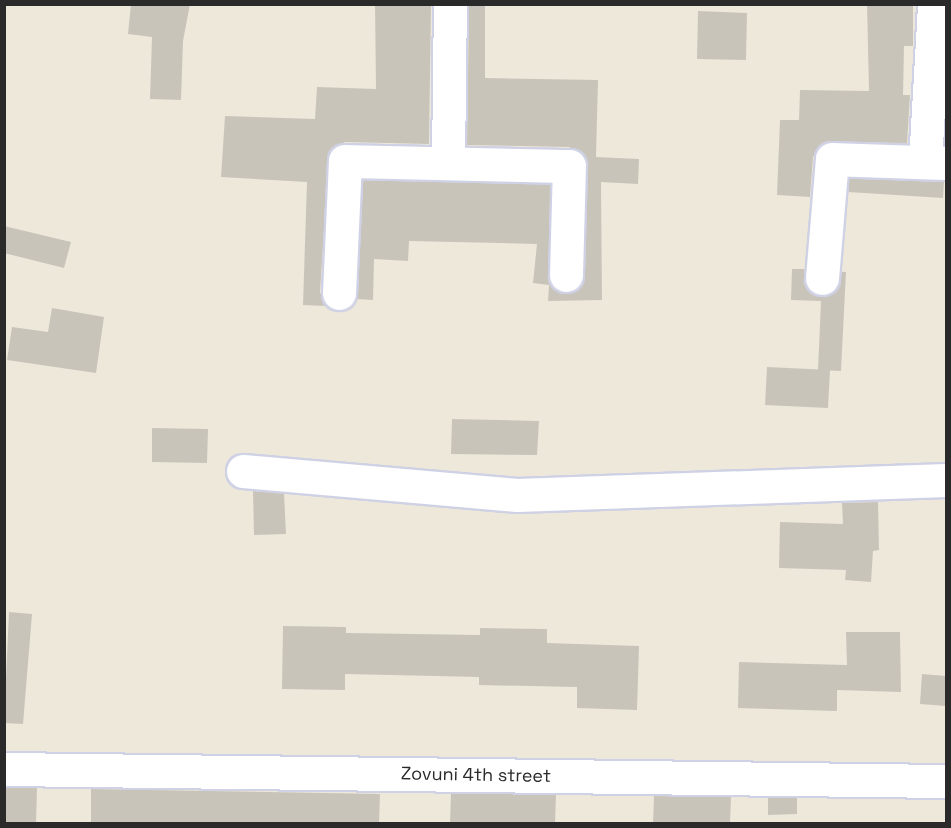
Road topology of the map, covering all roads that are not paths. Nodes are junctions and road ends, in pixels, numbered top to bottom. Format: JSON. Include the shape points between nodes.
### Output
{"nodes":[{"id":1,"x":450,"y":4,"type":"edge"},
{"id":2,"x":934,"y":4,"type":"edge"},
{"id":3,"x":448,"y":162,"type":"junction"},
{"id":4,"x":936,"y":162,"type":"edge"},
{"id":5,"x":566,"y":275,"type":"dead end"},
{"id":6,"x":822,"y":278,"type":"dead end"},
{"id":7,"x":339,"y":293,"type":"dead end"},
{"id":8,"x":243,"y":471,"type":"dead end"},
{"id":9,"x":946,"y":480,"type":"edge"},
{"id":10,"x":4,"y":769,"type":"edge"},
{"id":11,"x":946,"y":781,"type":"edge"}],
"edges":[{"from":1,"to":3,"type":"street"},
{"from":2,"to":4,"type":"street"},
{"from":3,"to":5,"type":"street","via":[[569,166]]},
{"from":3,"to":7,"type":"street","via":[[345,161]]},
{"from":4,"to":6,"type":"street","via":[[832,159]]},
{"from":8,"to":9,"type":"street","via":[[517,495]]},
{"from":10,"to":11,"type":"street","name":"Zovuni 4th street"}]}
